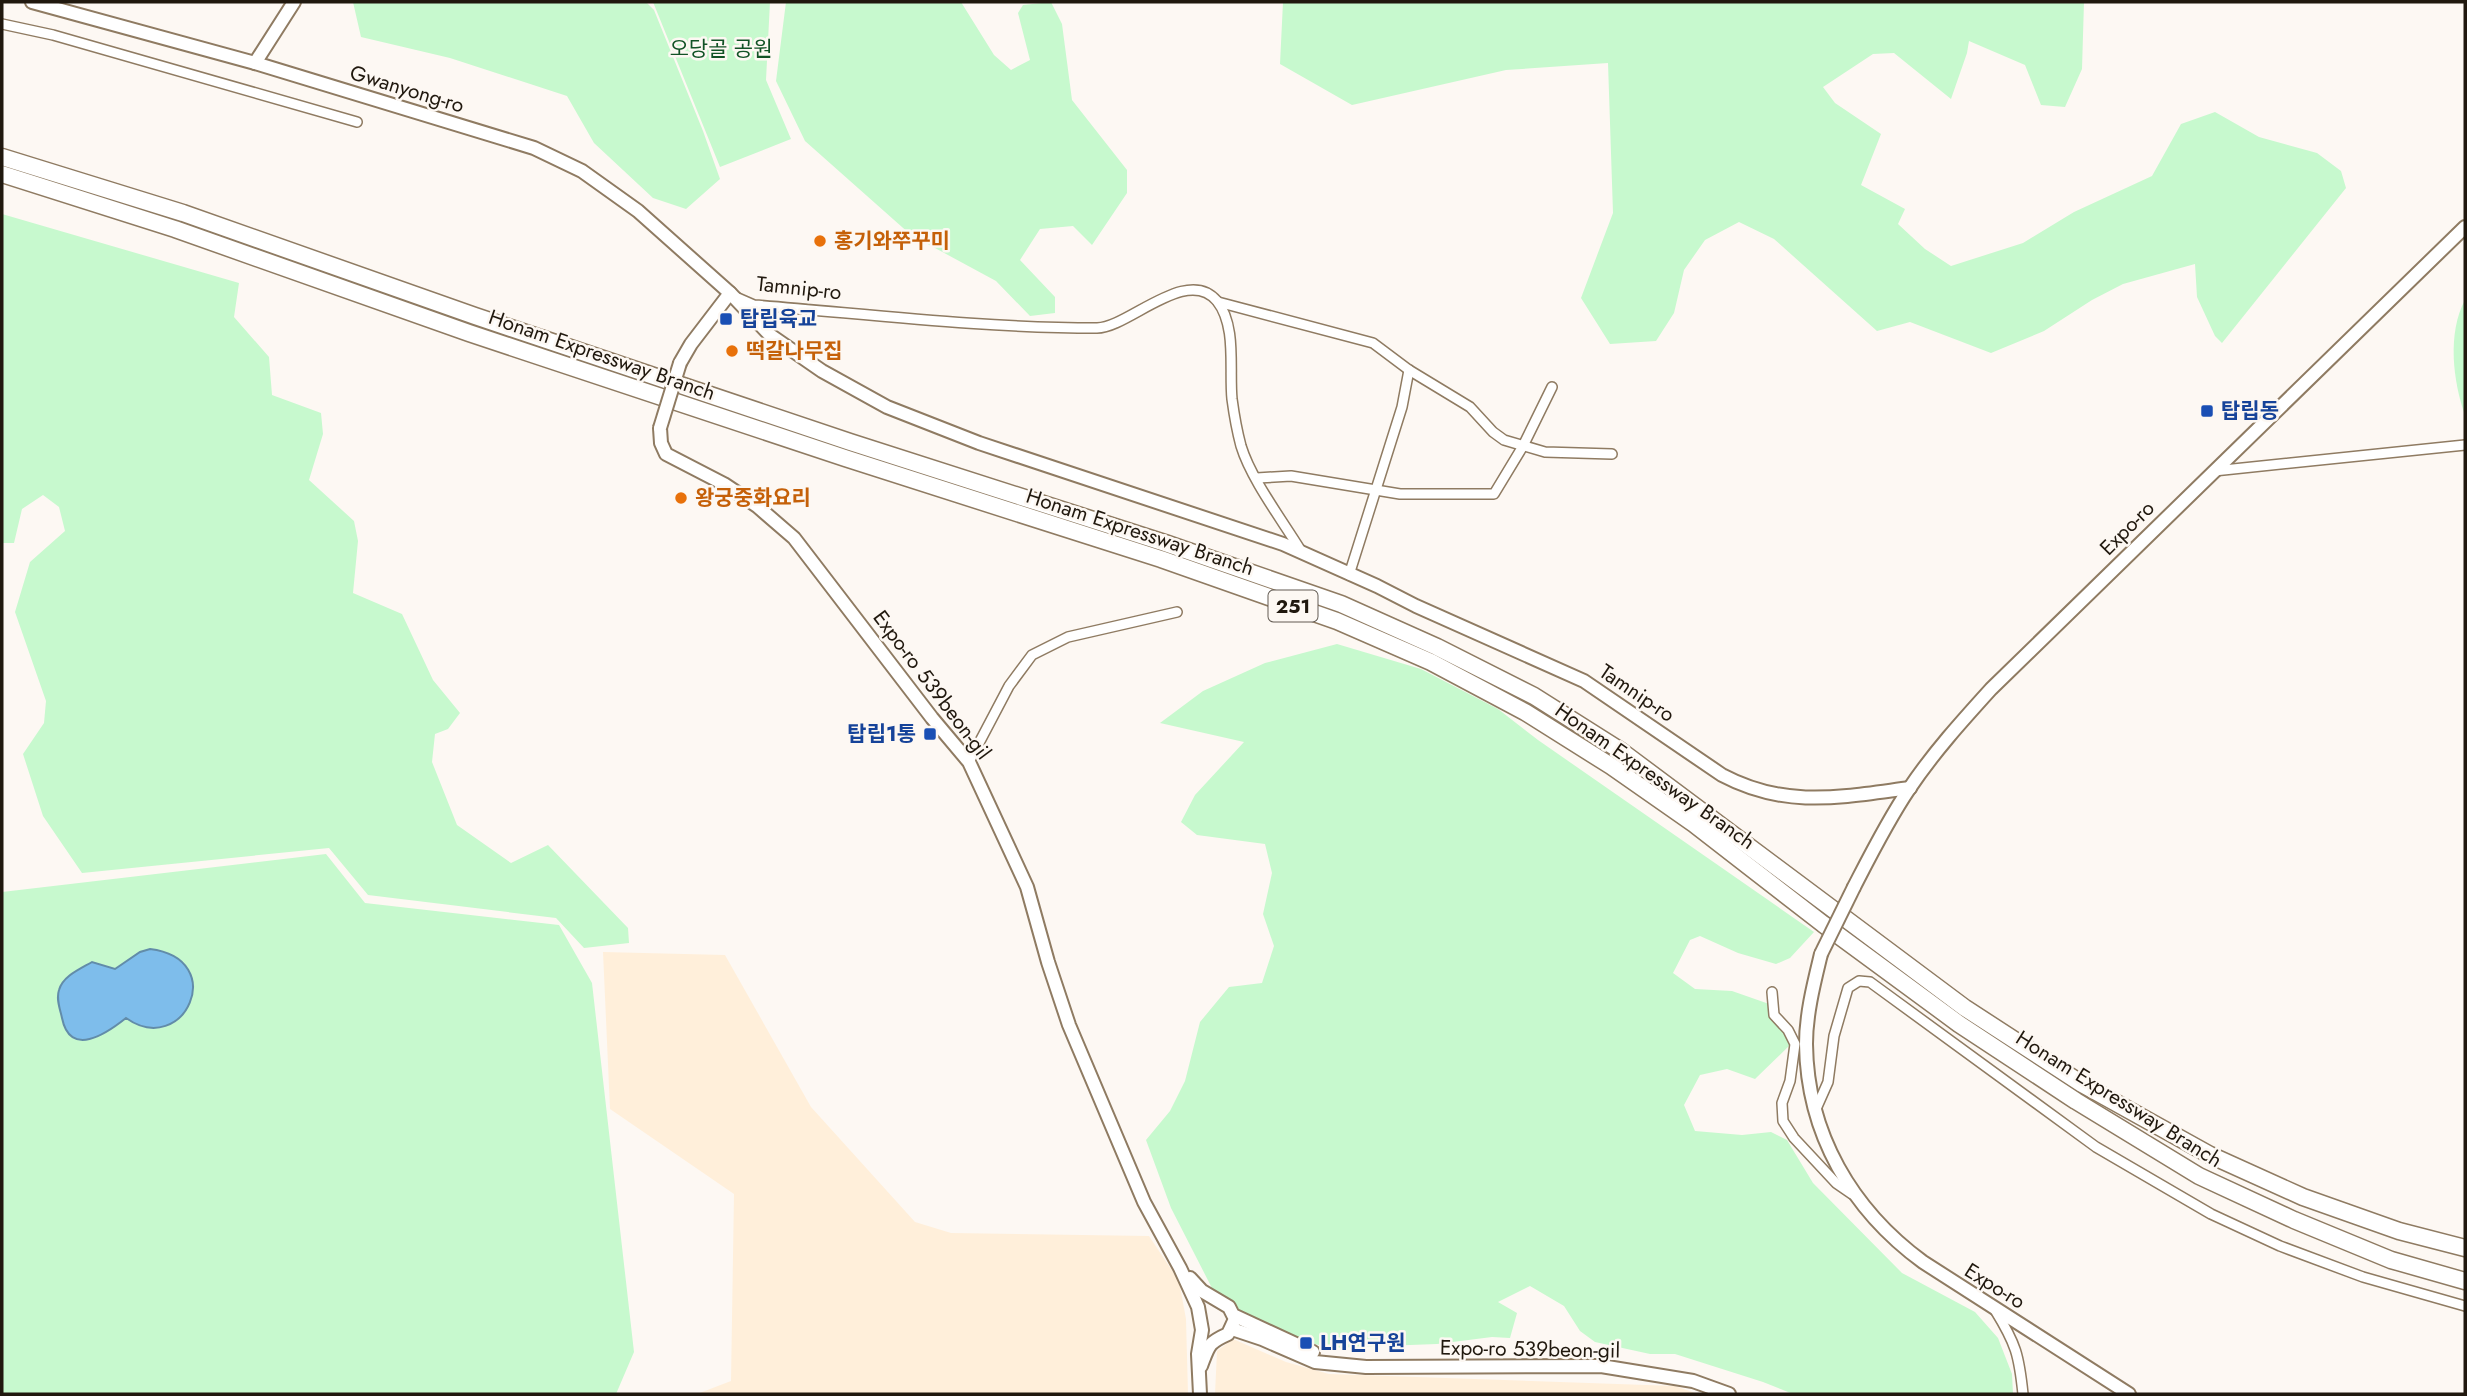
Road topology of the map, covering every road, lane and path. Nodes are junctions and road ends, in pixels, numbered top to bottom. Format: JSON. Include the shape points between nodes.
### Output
{"nodes":[{"id":1,"x":32,"y":2,"type":"edge"},
{"id":2,"x":294,"y":2,"type":"edge"},
{"id":3,"x":2,"y":24,"type":"edge"},
{"id":4,"x":255,"y":63,"type":"junction"},
{"id":5,"x":357,"y":122,"type":"dead end"},
{"id":6,"x":2,"y":157,"type":"edge"},
{"id":7,"x":2,"y":174,"type":"edge"},
{"id":8,"x":2465,"y":227,"type":"edge"},
{"id":9,"x":730,"y":293,"type":"junction"},
{"id":10,"x":1218,"y":302,"type":"junction"},
{"id":11,"x":1409,"y":370,"type":"junction"},
{"id":12,"x":1552,"y":387,"type":"dead end"},
{"id":13,"x":2465,"y":445,"type":"edge"},
{"id":14,"x":1523,"y":446,"type":"junction"},
{"id":15,"x":1612,"y":454,"type":"dead end"},
{"id":16,"x":2213,"y":471,"type":"junction"},
{"id":17,"x":1257,"y":478,"type":"junction"},
{"id":18,"x":1377,"y":490,"type":"junction"},
{"id":19,"x":1302,"y":553,"type":"junction"},
{"id":20,"x":1349,"y":575,"type":"junction"},
{"id":21,"x":1177,"y":612,"type":"dead end"},
{"id":22,"x":969,"y":762,"type":"junction"},
{"id":23,"x":1910,"y":788,"type":"junction"},
{"id":24,"x":1772,"y":992,"type":"dead end"},
{"id":25,"x":1816,"y":1109,"type":"junction"},
{"id":26,"x":1854,"y":1195,"type":"junction"},
{"id":27,"x":2465,"y":1248,"type":"edge"},
{"id":28,"x":1181,"y":1268,"type":"junction"},
{"id":29,"x":2465,"y":1282,"type":"edge"},
{"id":30,"x":1218,"y":1302,"type":"junction"},
{"id":31,"x":2465,"y":1306,"type":"edge"},
{"id":32,"x":1994,"y":1309,"type":"junction"},
{"id":33,"x":1200,"y":1314,"type":"junction"},
{"id":34,"x":1233,"y":1315,"type":"junction"},
{"id":35,"x":1232,"y":1329,"type":"junction"},
{"id":36,"x":1202,"y":1330,"type":"junction"},
{"id":37,"x":1217,"y":1337,"type":"junction"},
{"id":38,"x":1327,"y":1362,"type":"junction"},
{"id":39,"x":1200,"y":1370,"type":"junction"},
{"id":40,"x":1200,"y":1394,"type":"edge"},
{"id":41,"x":1729,"y":1394,"type":"edge"},
{"id":42,"x":2023,"y":1394,"type":"edge"},
{"id":43,"x":2129,"y":1394,"type":"edge"}],
"edges":[{"from":1,"to":4,"type":"main road","name":"Gwanyong-ro"},
{"from":2,"to":4,"type":"main road"},
{"from":3,"to":5,"type":"street"},
{"from":4,"to":9,"type":"main road","name":"Gwanyong-ro","via":[[534,148],[582,170],[638,211]]},
{"from":6,"to":27,"type":"highway","name":"Honam Expressway Branch","number":"251","via":[[183,213],[746,408],[1165,543],[1353,609],[1534,696],[1621,751],[1965,1008],[2082,1084],[2210,1155],[2303,1197],[2399,1231]]},
{"from":7,"to":29,"type":"highway","name":"Honam Expressway Branch","number":"251","via":[[845,458],[1161,559],[1338,621],[1431,662],[1525,712],[1611,766],[1959,1024],[2199,1177],[2391,1260]]},
{"from":8,"to":16,"type":"main road","name":"Expo-ro"},
{"from":9,"to":10,"type":"street","name":"Tamnip-ro","via":[[754,305],[1030,328],[1106,328],[1156,300],[1191,291],[1207,293]]},
{"from":9,"to":19,"type":"main road","name":"Tamnip-ro","via":[[770,335],[887,407]]},
{"from":9,"to":22,"type":"main road","name":"Expo-ro 539beon-gil","bridge":true,"via":[[680,363],[660,428],[666,454],[724,484],[794,538]]},
{"from":10,"to":11,"type":"street","name":"Tamnip-ro","via":[[1373,343]]},
{"from":10,"to":17,"type":"street","via":[[1231,343],[1232,397],[1241,444]]},
{"from":11,"to":14,"type":"street","name":"Tamnip-ro","via":[[1470,407],[1504,440]]},
{"from":11,"to":18,"type":"street"},
{"from":12,"to":14,"type":"street"},
{"from":13,"to":16,"type":"street"},
{"from":14,"to":15,"type":"street","name":"Tamnip-ro","via":[[1545,452]]},
{"from":14,"to":18,"type":"street","via":[[1494,494]]},
{"from":16,"to":23,"type":"main road","name":"Expo-ro","via":[[1991,689]]},
{"from":17,"to":18,"type":"street","via":[[1291,476]]},
{"from":17,"to":19,"type":"street"},
{"from":18,"to":20,"type":"street"},
{"from":19,"to":20,"type":"main road","name":"Tamnip-ro"},
{"from":20,"to":23,"type":"main road","name":"Tamnip-ro","via":[[1584,681],[1744,787],[1823,799]]},
{"from":21,"to":22,"type":"street","via":[[1068,637],[1032,655],[1009,686]]},
{"from":22,"to":28,"type":"main road","name":"Expo-ro 539beon-gil","via":[[1027,887],[1069,1025],[1144,1202]]},
{"from":23,"to":25,"type":"main road","name":"Expo-ro","bridge":true,"via":[[1821,954],[1806,1043]]},
{"from":24,"to":26,"type":"street","name":"Expo-ro","via":[[1774,1015],[1795,1044],[1782,1103],[1783,1121],[1836,1183]]},
{"from":25,"to":26,"type":"main road","name":"Expo-ro","via":[[1837,1168]]},
{"from":25,"to":31,"type":"street","via":[[1828,1082],[1848,988],[1859,981],[1870,982],[2096,1147],[2211,1214],[2363,1277]]},
{"from":26,"to":32,"type":"main road","name":"Expo-ro","via":[[1898,1244]]},
{"from":28,"to":30,"type":"main road"},
{"from":28,"to":33,"type":"main road"},
{"from":30,"to":33,"type":"main road","via":[[1206,1305]]},
{"from":30,"to":34,"type":"main road"},
{"from":32,"to":42,"type":"street","via":[[2019,1356]]},
{"from":32,"to":43,"type":"main road","name":"Expo-ro"},
{"from":33,"to":36,"type":"main road"},
{"from":34,"to":35,"type":"main road"},
{"from":34,"to":38,"type":"main road","via":[[1319,1354]]},
{"from":35,"to":37,"type":"main road"},
{"from":35,"to":38,"type":"main road","name":"Expo-ro 539beon-gil","via":[[1315,1362]]},
{"from":36,"to":37,"type":"main road"},
{"from":36,"to":39,"type":"main road"},
{"from":37,"to":39,"type":"main road"},
{"from":38,"to":41,"type":"main road","name":"Expo-ro 539beon-gil","via":[[1366,1367],[1601,1366],[1693,1381]]},
{"from":39,"to":40,"type":"main road"}]}
